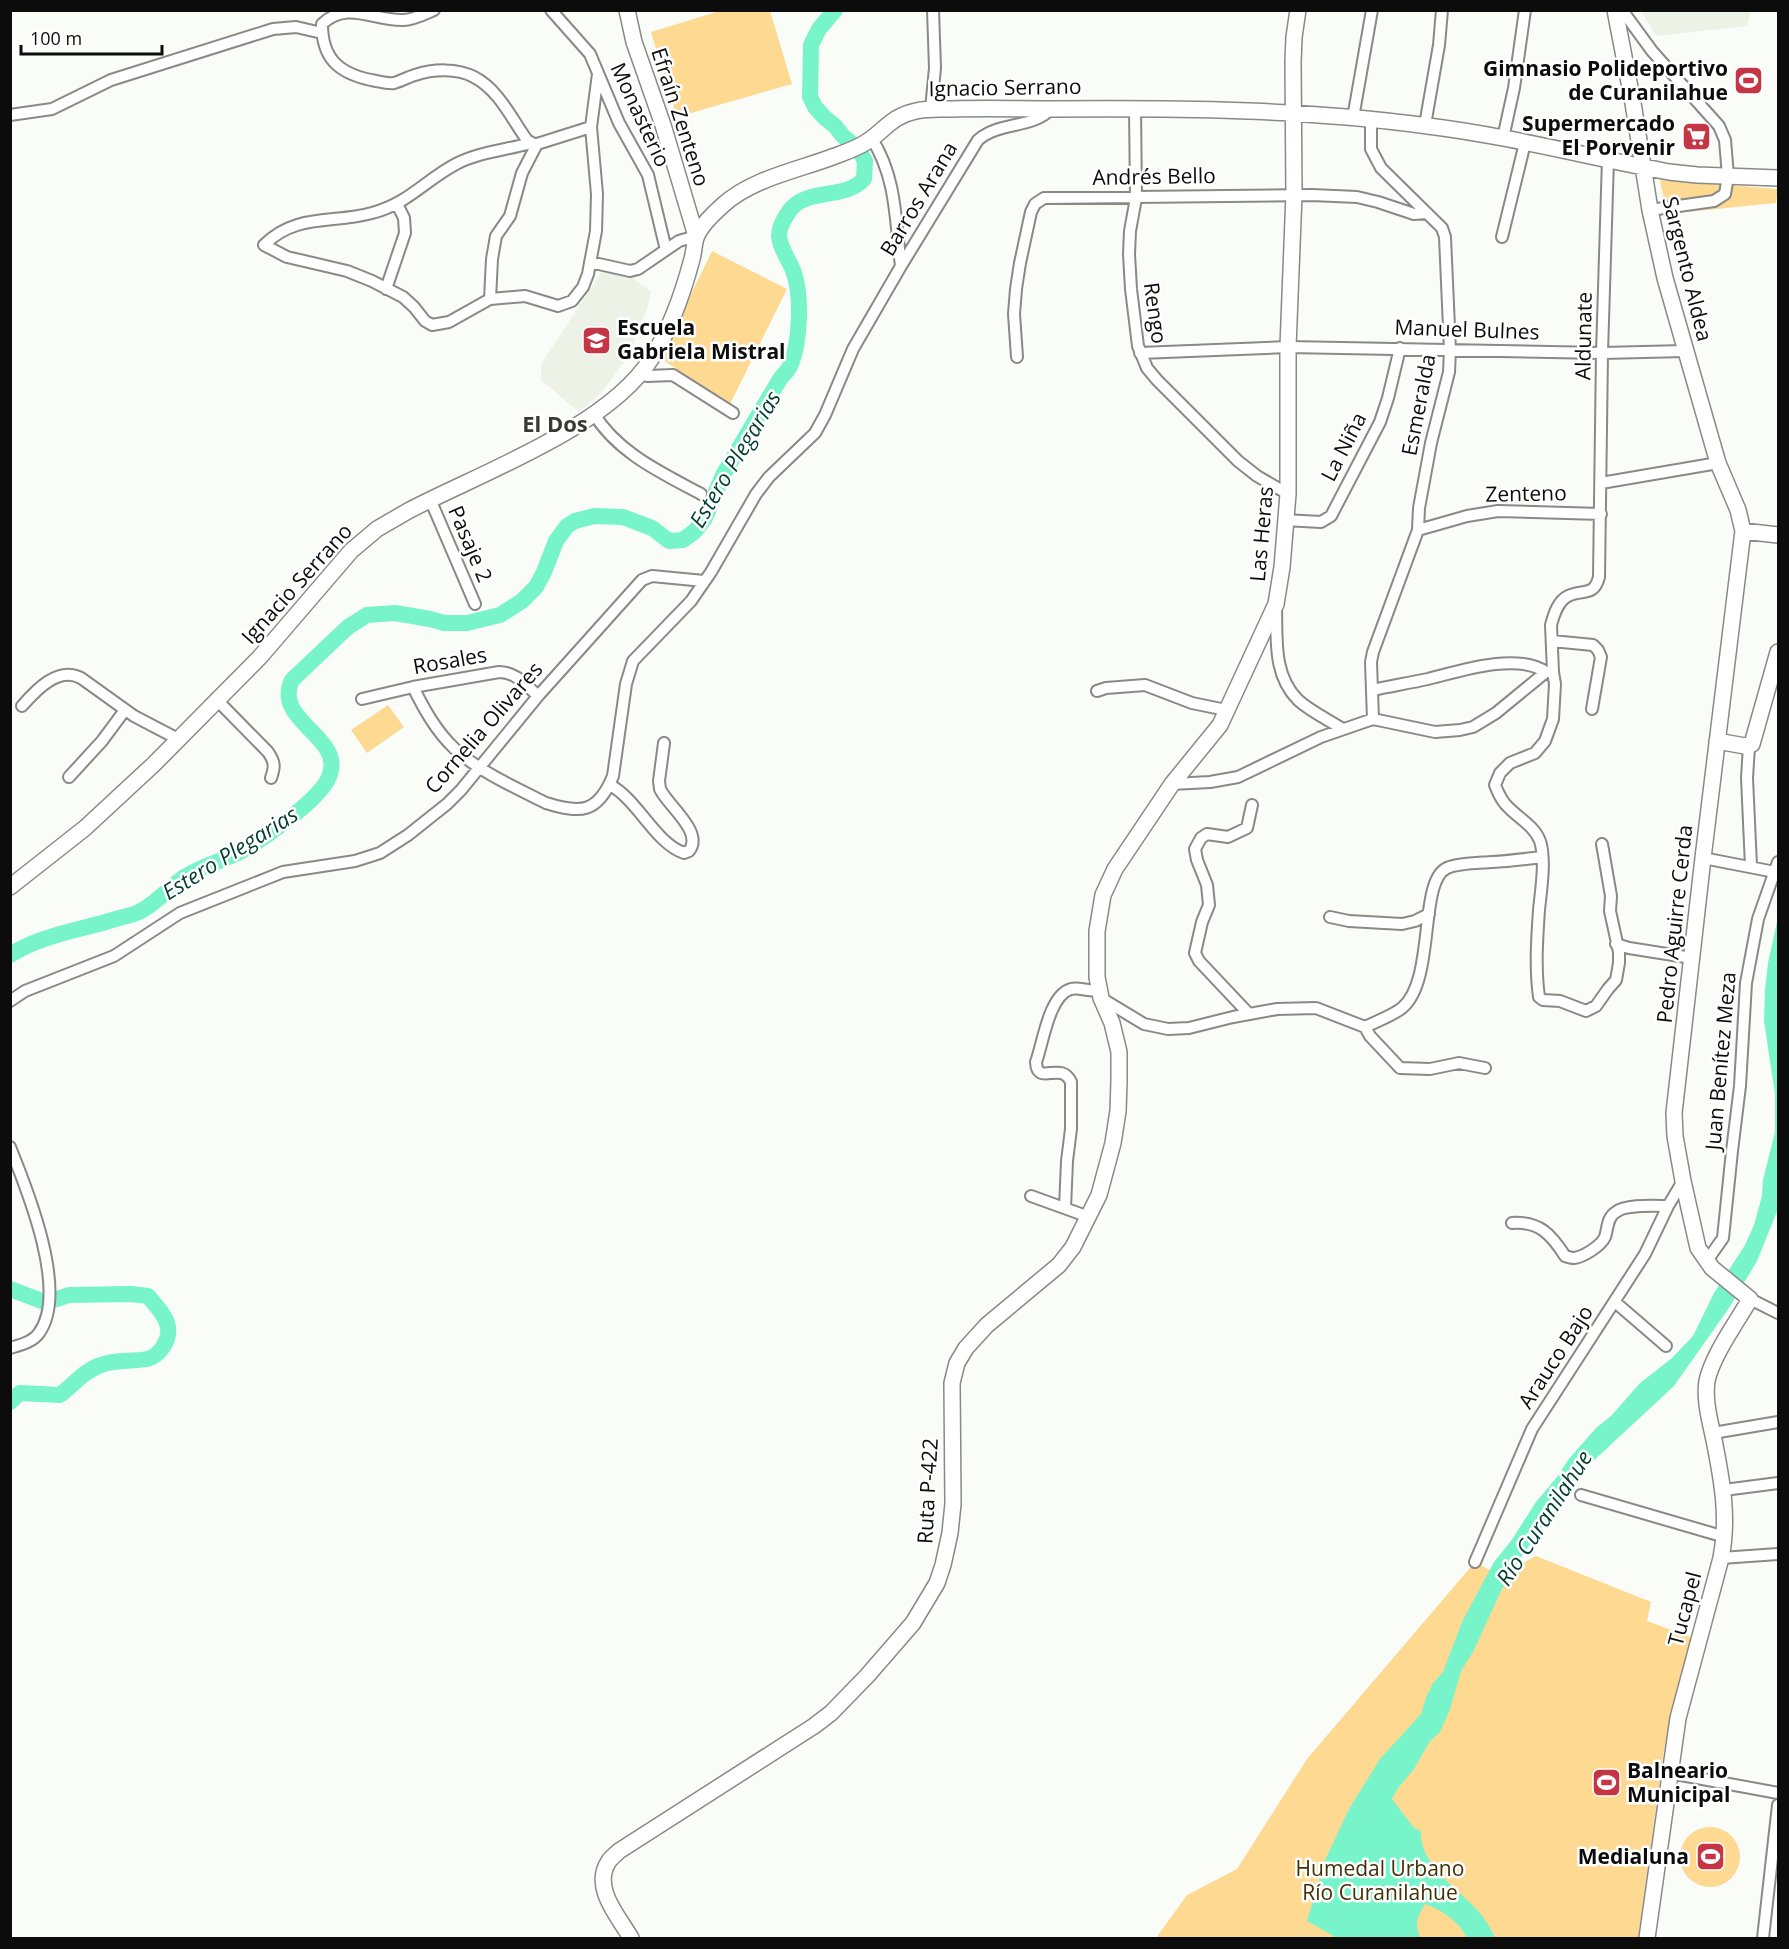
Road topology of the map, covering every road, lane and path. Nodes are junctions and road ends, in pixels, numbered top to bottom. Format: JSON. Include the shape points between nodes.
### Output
{"nodes":[{"id":1,"x":434,"y":10,"type":"edge"},
{"id":2,"x":551,"y":10,"type":"edge"},
{"id":3,"x":627,"y":10,"type":"edge"},
{"id":4,"x":933,"y":10,"type":"edge"},
{"id":5,"x":1298,"y":10,"type":"edge"},
{"id":6,"x":1372,"y":10,"type":"edge"},
{"id":7,"x":1442,"y":10,"type":"edge"},
{"id":8,"x":1525,"y":10,"type":"edge"},
{"id":9,"x":1615,"y":10,"type":"edge"},
{"id":10,"x":1622,"y":10,"type":"edge"},
{"id":11,"x":322,"y":33,"type":"junction"},
{"id":12,"x":598,"y":74,"type":"junction"},
{"id":13,"x":1135,"y":108,"type":"junction"},
{"id":14,"x":931,"y":109,"type":"junction"},
{"id":15,"x":1051,"y":109,"type":"junction"},
{"id":16,"x":1294,"y":113,"type":"junction"},
{"id":17,"x":10,"y":115,"type":"edge"},
{"id":18,"x":1353,"y":118,"type":"junction"},
{"id":19,"x":1371,"y":120,"type":"junction"},
{"id":20,"x":1425,"y":125,"type":"junction"},
{"id":21,"x":591,"y":128,"type":"junction"},
{"id":22,"x":1503,"y":138,"type":"junction"},
{"id":23,"x":869,"y":141,"type":"junction"},
{"id":24,"x":1525,"y":143,"type":"junction"},
{"id":25,"x":534,"y":144,"type":"junction"},
{"id":26,"x":1608,"y":159,"type":"junction"},
{"id":27,"x":1642,"y":167,"type":"junction"},
{"id":28,"x":1728,"y":177,"type":"junction"},
{"id":29,"x":1779,"y":178,"type":"edge"},
{"id":30,"x":1294,"y":194,"type":"junction"},
{"id":31,"x":1136,"y":198,"type":"junction"},
{"id":32,"x":397,"y":204,"type":"junction"},
{"id":33,"x":1650,"y":210,"type":"junction"},
{"id":34,"x":1427,"y":213,"type":"junction"},
{"id":35,"x":696,"y":236,"type":"junction"},
{"id":36,"x":1502,"y":237,"type":"dead end"},
{"id":37,"x":666,"y":250,"type":"junction"},
{"id":38,"x":590,"y":262,"type":"junction"},
{"id":39,"x":901,"y":266,"type":"junction"},
{"id":40,"x":386,"y":289,"type":"junction"},
{"id":41,"x":490,"y":299,"type":"junction"},
{"id":42,"x":1288,"y":346,"type":"junction"},
{"id":43,"x":1400,"y":348,"type":"junction"},
{"id":44,"x":1450,"y":350,"type":"junction"},
{"id":45,"x":1685,"y":351,"type":"junction"},
{"id":46,"x":1140,"y":353,"type":"junction"},
{"id":47,"x":1602,"y":353,"type":"junction"},
{"id":48,"x":1017,"y":357,"type":"dead end"},
{"id":49,"x":643,"y":371,"type":"junction"},
{"id":50,"x":733,"y":413,"type":"dead end"},
{"id":51,"x":594,"y":414,"type":"junction"},
{"id":52,"x":1718,"y":463,"type":"junction"},
{"id":53,"x":1601,"y":483,"type":"junction"},
{"id":54,"x":701,"y":494,"type":"dead end"},
{"id":55,"x":1288,"y":494,"type":"junction"},
{"id":56,"x":430,"y":499,"type":"junction"},
{"id":57,"x":1601,"y":514,"type":"junction"},
{"id":58,"x":1284,"y":520,"type":"junction"},
{"id":59,"x":1418,"y":530,"type":"junction"},
{"id":60,"x":1743,"y":531,"type":"junction"},
{"id":61,"x":1779,"y":535,"type":"edge"},
{"id":62,"x":704,"y":580,"type":"junction"},
{"id":63,"x":475,"y":604,"type":"dead end"},
{"id":64,"x":1276,"y":604,"type":"junction"},
{"id":65,"x":1552,"y":640,"type":"junction"},
{"id":66,"x":1779,"y":652,"type":"edge"},
{"id":67,"x":1549,"y":672,"type":"junction"},
{"id":68,"x":413,"y":687,"type":"junction"},
{"id":69,"x":1372,"y":690,"type":"junction"},
{"id":70,"x":1097,"y":691,"type":"dead end"},
{"id":71,"x":538,"y":696,"type":"junction"},
{"id":72,"x":216,"y":699,"type":"junction"},
{"id":73,"x":362,"y":699,"type":"dead end"},
{"id":74,"x":22,"y":706,"type":"dead end"},
{"id":75,"x":1592,"y":709,"type":"dead end"},
{"id":76,"x":124,"y":710,"type":"junction"},
{"id":77,"x":1226,"y":710,"type":"junction"},
{"id":78,"x":1373,"y":719,"type":"junction"},
{"id":79,"x":1341,"y":728,"type":"junction"},
{"id":80,"x":178,"y":739,"type":"junction"},
{"id":81,"x":1717,"y":741,"type":"junction"},
{"id":82,"x":664,"y":743,"type":"dead end"},
{"id":83,"x":1749,"y":746,"type":"junction"},
{"id":84,"x":481,"y":768,"type":"junction"},
{"id":85,"x":69,"y":777,"type":"dead end"},
{"id":86,"x":271,"y":778,"type":"dead end"},
{"id":87,"x":1172,"y":784,"type":"junction"},
{"id":88,"x":610,"y":785,"type":"junction"},
{"id":89,"x":1252,"y":805,"type":"dead end"},
{"id":90,"x":1602,"y":844,"type":"dead end"},
{"id":91,"x":1542,"y":857,"type":"junction"},
{"id":92,"x":1703,"y":858,"type":"junction"},
{"id":93,"x":1751,"y":866,"type":"junction"},
{"id":94,"x":1777,"y":867,"type":"edge"},
{"id":95,"x":10,"y":887,"type":"edge"},
{"id":96,"x":1429,"y":914,"type":"junction"},
{"id":97,"x":1330,"y":916,"type":"dead end"},
{"id":98,"x":1616,"y":944,"type":"junction"},
{"id":99,"x":1692,"y":958,"type":"junction"},
{"id":100,"x":1103,"y":999,"type":"junction"},
{"id":101,"x":10,"y":1001,"type":"edge"},
{"id":102,"x":1249,"y":1014,"type":"junction"},
{"id":103,"x":1365,"y":1027,"type":"junction"},
{"id":104,"x":1485,"y":1068,"type":"dead end"},
{"id":105,"x":10,"y":1147,"type":"edge"},
{"id":106,"x":1683,"y":1180,"type":"junction"},
{"id":107,"x":1031,"y":1196,"type":"dead end"},
{"id":108,"x":1668,"y":1206,"type":"junction"},
{"id":109,"x":1065,"y":1208,"type":"junction"},
{"id":110,"x":1089,"y":1217,"type":"junction"},
{"id":111,"x":1512,"y":1223,"type":"dead end"},
{"id":112,"x":1708,"y":1263,"type":"junction"},
{"id":113,"x":1747,"y":1297,"type":"junction"},
{"id":114,"x":1615,"y":1302,"type":"junction"},
{"id":115,"x":1779,"y":1313,"type":"edge"},
{"id":116,"x":1666,"y":1346,"type":"dead end"},
{"id":117,"x":10,"y":1348,"type":"edge"},
{"id":118,"x":1779,"y":1422,"type":"edge"},
{"id":119,"x":1713,"y":1433,"type":"junction"},
{"id":120,"x":1779,"y":1483,"type":"edge"},
{"id":121,"x":1724,"y":1490,"type":"junction"},
{"id":122,"x":1581,"y":1495,"type":"dead end"},
{"id":123,"x":1725,"y":1537,"type":"junction"},
{"id":124,"x":1779,"y":1554,"type":"edge"},
{"id":125,"x":1721,"y":1558,"type":"junction"},
{"id":126,"x":1475,"y":1562,"type":"dead end"},
{"id":127,"x":1670,"y":1773,"type":"junction"},
{"id":128,"x":1779,"y":1793,"type":"edge"},
{"id":129,"x":1779,"y":1805,"type":"edge"},
{"id":130,"x":631,"y":1938,"type":"edge"},
{"id":131,"x":1647,"y":1938,"type":"edge"},
{"id":132,"x":1763,"y":1938,"type":"edge"}],
"edges":[{"from":1,"to":11,"type":"street","via":[[405,20],[347,11],[328,17],[322,24]]},
{"from":2,"to":12,"type":"street","name":"Monasterio","via":[[590,54]]},
{"from":3,"to":35,"type":"street","name":"Efraín Zenteno"},
{"from":4,"to":14,"type":"street","via":[[935,68]]},
{"from":5,"to":16,"type":"street","name":"Las Heras","via":[[1293,47]]},
{"from":6,"to":18,"type":"street"},
{"from":7,"to":20,"type":"street"},
{"from":8,"to":22,"type":"street"},
{"from":9,"to":27,"type":"street","name":"Sargento Aldea"},
{"from":10,"to":28,"type":"street","via":[[1652,51],[1719,126],[1725,140]]},
{"from":11,"to":17,"type":"street","via":[[296,27],[273,29],[111,80],[52,109]]},
{"from":11,"to":25,"type":"street","via":[[333,63],[342,71],[366,79],[391,84],[444,70],[473,76],[496,94]]},
{"from":12,"to":21,"type":"street"},
{"from":12,"to":37,"type":"street","name":"Monasterio","via":[[648,175]]},
{"from":13,"to":15,"type":"street","name":"Ignacio Serrano"},
{"from":13,"to":16,"type":"street","name":"Ignacio Serrano"},
{"from":13,"to":31,"type":"street","name":"Rengo"},
{"from":14,"to":15,"type":"street","name":"Ignacio Serrano"},
{"from":14,"to":23,"type":"street","name":"Ignacio Serrano","via":[[889,122]]},
{"from":15,"to":39,"type":"street","name":"Barros Arana","via":[[1038,119],[994,129],[978,140]]},
{"from":16,"to":18,"type":"street","name":"Ignacio Serrano"},
{"from":16,"to":30,"type":"street","name":"Las Heras"},
{"from":18,"to":19,"type":"street","name":"Ignacio Serrano"},
{"from":19,"to":20,"type":"street","name":"Ignacio Serrano"},
{"from":19,"to":34,"type":"street","name":"Esmeralda","via":[[1370,143],[1377,162]]},
{"from":20,"to":22,"type":"street","name":"Ignacio Serrano"},
{"from":21,"to":25,"type":"street"},
{"from":21,"to":38,"type":"street","via":[[597,210]]},
{"from":22,"to":24,"type":"street","name":"Ignacio Serrano"},
{"from":23,"to":35,"type":"street","name":"Ignacio Serrano","via":[[736,195]]},
{"from":23,"to":39,"type":"street","via":[[883,156],[891,179]]},
{"from":24,"to":26,"type":"street","name":"Ignacio Serrano"},
{"from":24,"to":36,"type":"street"},
{"from":25,"to":32,"type":"street","via":[[479,155],[457,164]]},
{"from":25,"to":41,"type":"street","via":[[510,216],[496,236]]},
{"from":26,"to":27,"type":"street","name":"Ignacio Serrano"},
{"from":26,"to":47,"type":"street","name":"Aldunate"},
{"from":27,"to":28,"type":"street","name":"Ignacio Serrano"},
{"from":27,"to":33,"type":"street","name":"Sargento Aldea"},
{"from":28,"to":29,"type":"street","name":"Ignacio Serrano"},
{"from":28,"to":33,"type":"street","via":[[1727,190],[1718,200]]},
{"from":30,"to":31,"type":"street","name":"Andrés Bello"},
{"from":30,"to":34,"type":"street","name":"Andrés Bello","via":[[1357,197]]},
{"from":30,"to":42,"type":"street","name":"Las Heras"},
{"from":31,"to":46,"type":"street","name":"Rengo","via":[[1128,254]]},
{"from":31,"to":48,"type":"street","name":"Andrés Bello","via":[[1055,197],[1035,204],[1016,290]]},
{"from":32,"to":40,"type":"street","via":[[404,218],[405,233]]},
{"from":32,"to":40,"type":"street","via":[[362,215],[297,224],[264,245],[287,257],[347,271]]},
{"from":33,"to":45,"type":"street","name":"Sargento Aldea"},
{"from":34,"to":44,"type":"street","name":"Esmeralda","via":[[1444,232]]},
{"from":35,"to":37,"type":"street"},
{"from":35,"to":49,"type":"street","name":"Ignacio Serrano","via":[[678,303]]},
{"from":37,"to":38,"type":"street","via":[[630,271]]},
{"from":38,"to":41,"type":"street","via":[[583,287],[572,301],[558,306],[525,296]]},
{"from":39,"to":62,"type":"street","name":"Barros Arana","via":[[853,349],[815,433],[756,494]]},
{"from":40,"to":41,"type":"street","via":[[409,302],[432,325],[449,322]]},
{"from":42,"to":43,"type":"street","name":"Manuel Bulnes"},
{"from":42,"to":46,"type":"street","name":"Manuel Bulnes"},
{"from":42,"to":55,"type":"street","name":"Las Heras"},
{"from":43,"to":44,"type":"street","name":"Manuel Bulnes"},
{"from":43,"to":58,"type":"street","name":"La Niña","via":[[1380,422],[1331,516],[1321,522]]},
{"from":44,"to":47,"type":"street","name":"Manuel Bulnes"},
{"from":44,"to":59,"type":"street","name":"Esmeralda"},
{"from":45,"to":47,"type":"street","name":"Manuel Bulnes"},
{"from":45,"to":52,"type":"street","name":"Sargento Aldea"},
{"from":46,"to":55,"type":"street","name":"Rengo","via":[[1157,380],[1223,448],[1257,476]]},
{"from":47,"to":53,"type":"street","name":"Aldunate"},
{"from":49,"to":50,"type":"street","via":[[647,376],[674,375]]},
{"from":49,"to":51,"type":"street","name":"Ignacio Serrano"},
{"from":51,"to":54,"type":"street","via":[[638,459]]},
{"from":51,"to":56,"type":"street","name":"Ignacio Serrano","via":[[530,451]]},
{"from":52,"to":53,"type":"street"},
{"from":52,"to":60,"type":"street","name":"Sargento Aldea"},
{"from":53,"to":57,"type":"street","name":"Aldunate"},
{"from":55,"to":58,"type":"street","name":"Las Heras"},
{"from":56,"to":63,"type":"street","name":"Pasaje 2"},
{"from":56,"to":72,"type":"street","name":"Ignacio Serrano","via":[[391,520],[351,552],[287,627]]},
{"from":57,"to":59,"type":"street","name":"Zenteno","via":[[1498,511]]},
{"from":57,"to":65,"type":"street","name":"Aldunate","via":[[1597,585],[1593,590],[1568,596],[1559,604],[1551,625]]},
{"from":58,"to":64,"type":"street","name":"Las Heras"},
{"from":59,"to":69,"type":"street","name":"Esmeralda","via":[[1373,652]]},
{"from":60,"to":61,"type":"street"},
{"from":60,"to":81,"type":"street","name":"Pedro Aguirre Cerda"},
{"from":62,"to":71,"type":"street","name":"Cornelia Olivares","via":[[652,576],[642,580]]},
{"from":62,"to":88,"type":"street","name":"Barros Arana","via":[[683,611],[633,661]]},
{"from":64,"to":77,"type":"street","name":"Las Heras"},
{"from":64,"to":79,"type":"street","via":[[1277,662],[1284,681],[1299,700]]},
{"from":65,"to":67,"type":"street"},
{"from":65,"to":75,"type":"street","via":[[1593,645],[1598,650],[1601,657]]},
{"from":66,"to":83,"type":"street"},
{"from":67,"to":69,"type":"street","via":[[1538,667],[1500,664]]},
{"from":67,"to":78,"type":"street","via":[[1473,727],[1435,732]]},
{"from":67,"to":91,"type":"street","via":[[1555,684],[1553,719],[1545,741],[1535,753],[1510,763],[1500,772],[1495,785],[1499,796],[1526,821],[1540,841]]},
{"from":68,"to":71,"type":"street","name":"Rosales","via":[[504,672],[516,676]]},
{"from":68,"to":73,"type":"street","name":"Rosales"},
{"from":68,"to":84,"type":"street","via":[[428,715],[453,747]]},
{"from":69,"to":78,"type":"street","name":"Esmeralda"},
{"from":70,"to":77,"type":"street","via":[[1146,685],[1192,703]]},
{"from":71,"to":84,"type":"street","name":"Cornelia Olivares"},
{"from":72,"to":80,"type":"street","name":"Ignacio Serrano"},
{"from":72,"to":86,"type":"street","via":[[274,760]]},
{"from":74,"to":76,"type":"street","via":[[50,681],[71,674]]},
{"from":76,"to":80,"type":"street"},
{"from":76,"to":85,"type":"street"},
{"from":77,"to":87,"type":"street","name":"Las Heras","via":[[1220,725]]},
{"from":78,"to":79,"type":"street"},
{"from":79,"to":87,"type":"street","via":[[1239,777]]},
{"from":80,"to":95,"type":"street","name":"Ignacio Serrano","via":[[85,828]]},
{"from":81,"to":83,"type":"street"},
{"from":81,"to":92,"type":"street","name":"Pedro Aguirre Cerda"},
{"from":82,"to":88,"type":"street","via":[[660,789],[691,832],[689,851],[684,853],[670,846]]},
{"from":83,"to":93,"type":"street"},
{"from":84,"to":88,"type":"street","via":[[559,807],[589,808]]},
{"from":84,"to":101,"type":"street","name":"Cornelia Olivares","via":[[447,804],[380,853],[355,861],[283,872],[188,910],[114,956],[25,991]]},
{"from":87,"to":100,"type":"street","name":"Las Heras","via":[[1115,870],[1103,896],[1096,952]]},
{"from":89,"to":102,"type":"street","via":[[1247,828],[1228,837],[1207,834],[1195,849],[1207,885],[1209,906],[1195,953]]},
{"from":90,"to":98,"type":"street"},
{"from":91,"to":96,"type":"street","via":[[1448,868],[1435,880]]},
{"from":91,"to":98,"type":"street","via":[[1536,975],[1539,997],[1586,1011],[1596,1006],[1616,980],[1620,959]]},
{"from":92,"to":93,"type":"street"},
{"from":92,"to":99,"type":"street","name":"Pedro Aguirre Cerda"},
{"from":93,"to":94,"type":"street"},
{"from":94,"to":112,"type":"street","name":"Juan Benítez Meza","via":[[1758,919],[1746,983],[1724,1238]]},
{"from":96,"to":97,"type":"street","via":[[1402,924]]},
{"from":96,"to":103,"type":"street","via":[[1417,984],[1402,1008]]},
{"from":98,"to":99,"type":"street"},
{"from":99,"to":106,"type":"street","name":"Pedro Aguirre Cerda","via":[[1674,1113]]},
{"from":100,"to":102,"type":"street","via":[[1144,1024],[1168,1029],[1190,1028]]},
{"from":100,"to":109,"type":"street","via":[[1091,991],[1074,989],[1060,995],[1036,1062],[1040,1072],[1062,1072],[1071,1082]]},
{"from":100,"to":110,"type":"street","name":"Ruta P-422","via":[[1119,1052],[1118,1111],[1099,1195]]},
{"from":102,"to":103,"type":"street","via":[[1316,1008]]},
{"from":103,"to":104,"type":"street","via":[[1400,1068],[1430,1069],[1459,1063]]},
{"from":105,"to":117,"type":"street","via":[[38,1223],[49,1295],[44,1323],[37,1336]]},
{"from":106,"to":108,"type":"street","name":"Arauco Bajo"},
{"from":106,"to":112,"type":"street","name":"Pedro Aguirre Cerda","via":[[1696,1242]]},
{"from":107,"to":109,"type":"street"},
{"from":108,"to":111,"type":"street","via":[[1615,1212],[1600,1244],[1575,1258],[1565,1256],[1540,1227]]},
{"from":108,"to":114,"type":"street","name":"Arauco Bajo","via":[[1645,1254]]},
{"from":109,"to":110,"type":"street"},
{"from":110,"to":130,"type":"street","name":"Ruta P-422","via":[[1059,1265],[987,1325],[957,1364],[952,1383],[950,1533],[937,1583],[925,1606],[831,1713],[619,1851],[608,1862],[603,1876],[604,1891]]},
{"from":112,"to":113,"type":"street","name":"Pedro Aguirre Cerda"},
{"from":113,"to":115,"type":"street"},
{"from":113,"to":119,"type":"street","name":"Tucapel","via":[[1709,1373],[1707,1399]]},
{"from":114,"to":116,"type":"street"},
{"from":114,"to":126,"type":"street","name":"Arauco Bajo","via":[[1532,1429]]},
{"from":118,"to":119,"type":"street"},
{"from":119,"to":121,"type":"street","name":"Tucapel"},
{"from":120,"to":121,"type":"street"},
{"from":121,"to":123,"type":"street","name":"Tucapel"},
{"from":122,"to":123,"type":"street"},
{"from":123,"to":125,"type":"street","name":"Tucapel"},
{"from":124,"to":125,"type":"street"},
{"from":125,"to":127,"type":"street","name":"Tucapel","via":[[1678,1718]]},
{"from":127,"to":128,"type":"street"},
{"from":127,"to":131,"type":"street","name":"Tucapel"},
{"from":129,"to":132,"type":"street"}]}
